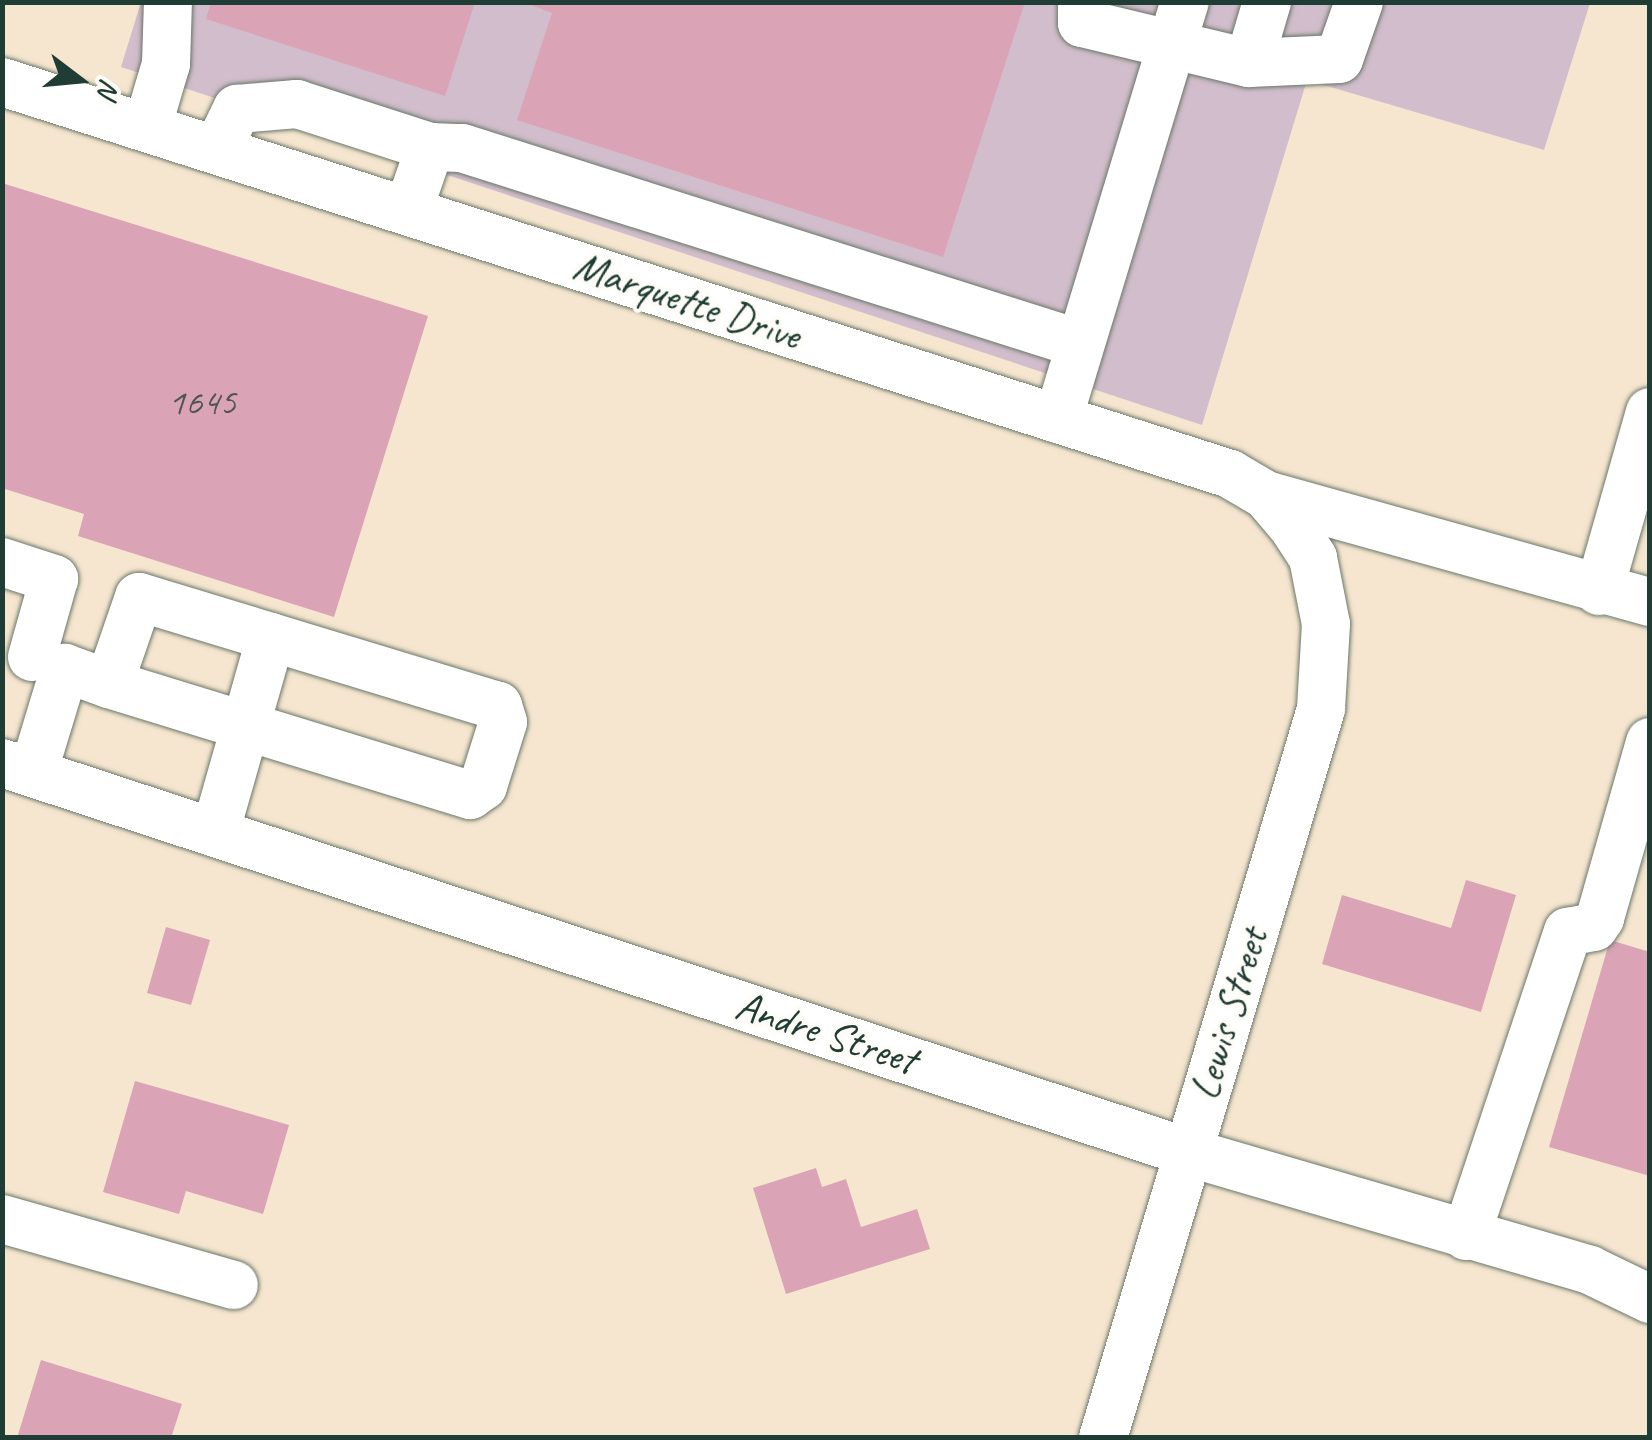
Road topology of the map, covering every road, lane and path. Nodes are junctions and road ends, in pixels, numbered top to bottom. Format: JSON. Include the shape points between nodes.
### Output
{"nodes":[{"id":1,"x":168,"y":2,"type":"edge"},
{"id":2,"x":1082,"y":2,"type":"edge"},
{"id":3,"x":1185,"y":2,"type":"edge"},
{"id":4,"x":1267,"y":2,"type":"edge"},
{"id":5,"x":1359,"y":2,"type":"edge"},
{"id":6,"x":1170,"y":49,"type":"junction"},
{"id":7,"x":1249,"y":63,"type":"junction"},
{"id":8,"x":2,"y":82,"type":"edge"},
{"id":9,"x":146,"y":128,"type":"junction"},
{"id":10,"x":430,"y":147,"type":"junction"},
{"id":11,"x":218,"y":150,"type":"junction"},
{"id":12,"x":408,"y":212,"type":"junction"},
{"id":13,"x":1080,"y":344,"type":"junction"},
{"id":14,"x":1650,"y":412,"type":"edge"},
{"id":15,"x":1058,"y":419,"type":"junction"},
{"id":16,"x":1266,"y":495,"type":"junction"},
{"id":17,"x":2,"y":562,"type":"edge"},
{"id":18,"x":1319,"y":586,"type":"joint"},
{"id":19,"x":1599,"y":592,"type":"junction"},
{"id":20,"x":1650,"y":602,"type":"edge"},
{"id":21,"x":272,"y":637,"type":"junction"},
{"id":22,"x":33,"y":658,"type":"edge"},
{"id":23,"x":109,"y":684,"type":"junction"},
{"id":24,"x":245,"y":726,"type":"junction"},
{"id":25,"x":1650,"y":742,"type":"edge"},
{"id":26,"x":18,"y":768,"type":"edge"},
{"id":27,"x":214,"y":833,"type":"junction"},
{"id":28,"x":1187,"y":1152,"type":"junction"},
{"id":29,"x":2,"y":1220,"type":"edge"},
{"id":30,"x":1466,"y":1236,"type":"junction"},
{"id":31,"x":234,"y":1285,"type":"dead end"},
{"id":32,"x":1650,"y":1298,"type":"edge"},
{"id":33,"x":1103,"y":1438,"type":"edge"}],
"edges":[{"from":1,"to":9,"type":"street","via":[[166,64]]},
{"from":2,"to":6,"type":"street","via":[[1082,23]]},
{"from":3,"to":6,"type":"street"},
{"from":4,"to":7,"type":"street"},
{"from":5,"to":7,"type":"street","via":[[1338,58]]},
{"from":6,"to":7,"type":"street"},
{"from":6,"to":13,"type":"street"},
{"from":8,"to":9,"type":"street","name":"Marquette Drive"},
{"from":9,"to":11,"type":"street","name":"Marquette Drive"},
{"from":10,"to":11,"type":"street","via":[[296,104],[236,108]]},
{"from":10,"to":12,"type":"street"},
{"from":10,"to":13,"type":"street","via":[[462,148]]},
{"from":11,"to":12,"type":"street","name":"Marquette Drive"},
{"from":12,"to":15,"type":"street","name":"Marquette Drive"},
{"from":13,"to":15,"type":"street"},
{"from":14,"to":19,"type":"street"},
{"from":15,"to":16,"type":"street","name":"Marquette Drive","via":[[1230,474]]},
{"from":16,"to":18,"type":"street","name":"Marquette Drive","via":[[1312,558]]},
{"from":16,"to":19,"type":"street"},
{"from":17,"to":22,"type":"street","via":[[54,579]]},
{"from":18,"to":28,"type":"street","name":"Lewis Street","via":[[1328,668],[1321,709]]},
{"from":19,"to":20,"type":"street"},
{"from":21,"to":23,"type":"street","via":[[139,597]]},
{"from":21,"to":24,"type":"street"},
{"from":21,"to":24,"type":"street","via":[[498,706],[504,722],[483,786],[470,795]]},
{"from":22,"to":23,"type":"street"},
{"from":22,"to":26,"type":"street"},
{"from":23,"to":24,"type":"street"},
{"from":24,"to":27,"type":"street"},
{"from":25,"to":30,"type":"street","via":[[1600,918],[1594,927],[1568,932]]},
{"from":26,"to":27,"type":"street","name":"Andre Street"},
{"from":27,"to":28,"type":"street","name":"Andre Street"},
{"from":28,"to":30,"type":"street","name":"Andre Street"},
{"from":28,"to":33,"type":"street","name":"Lewis Street"},
{"from":29,"to":31,"type":"street"},
{"from":30,"to":32,"type":"street","name":"Andre Street","via":[[1590,1270]]}]}
